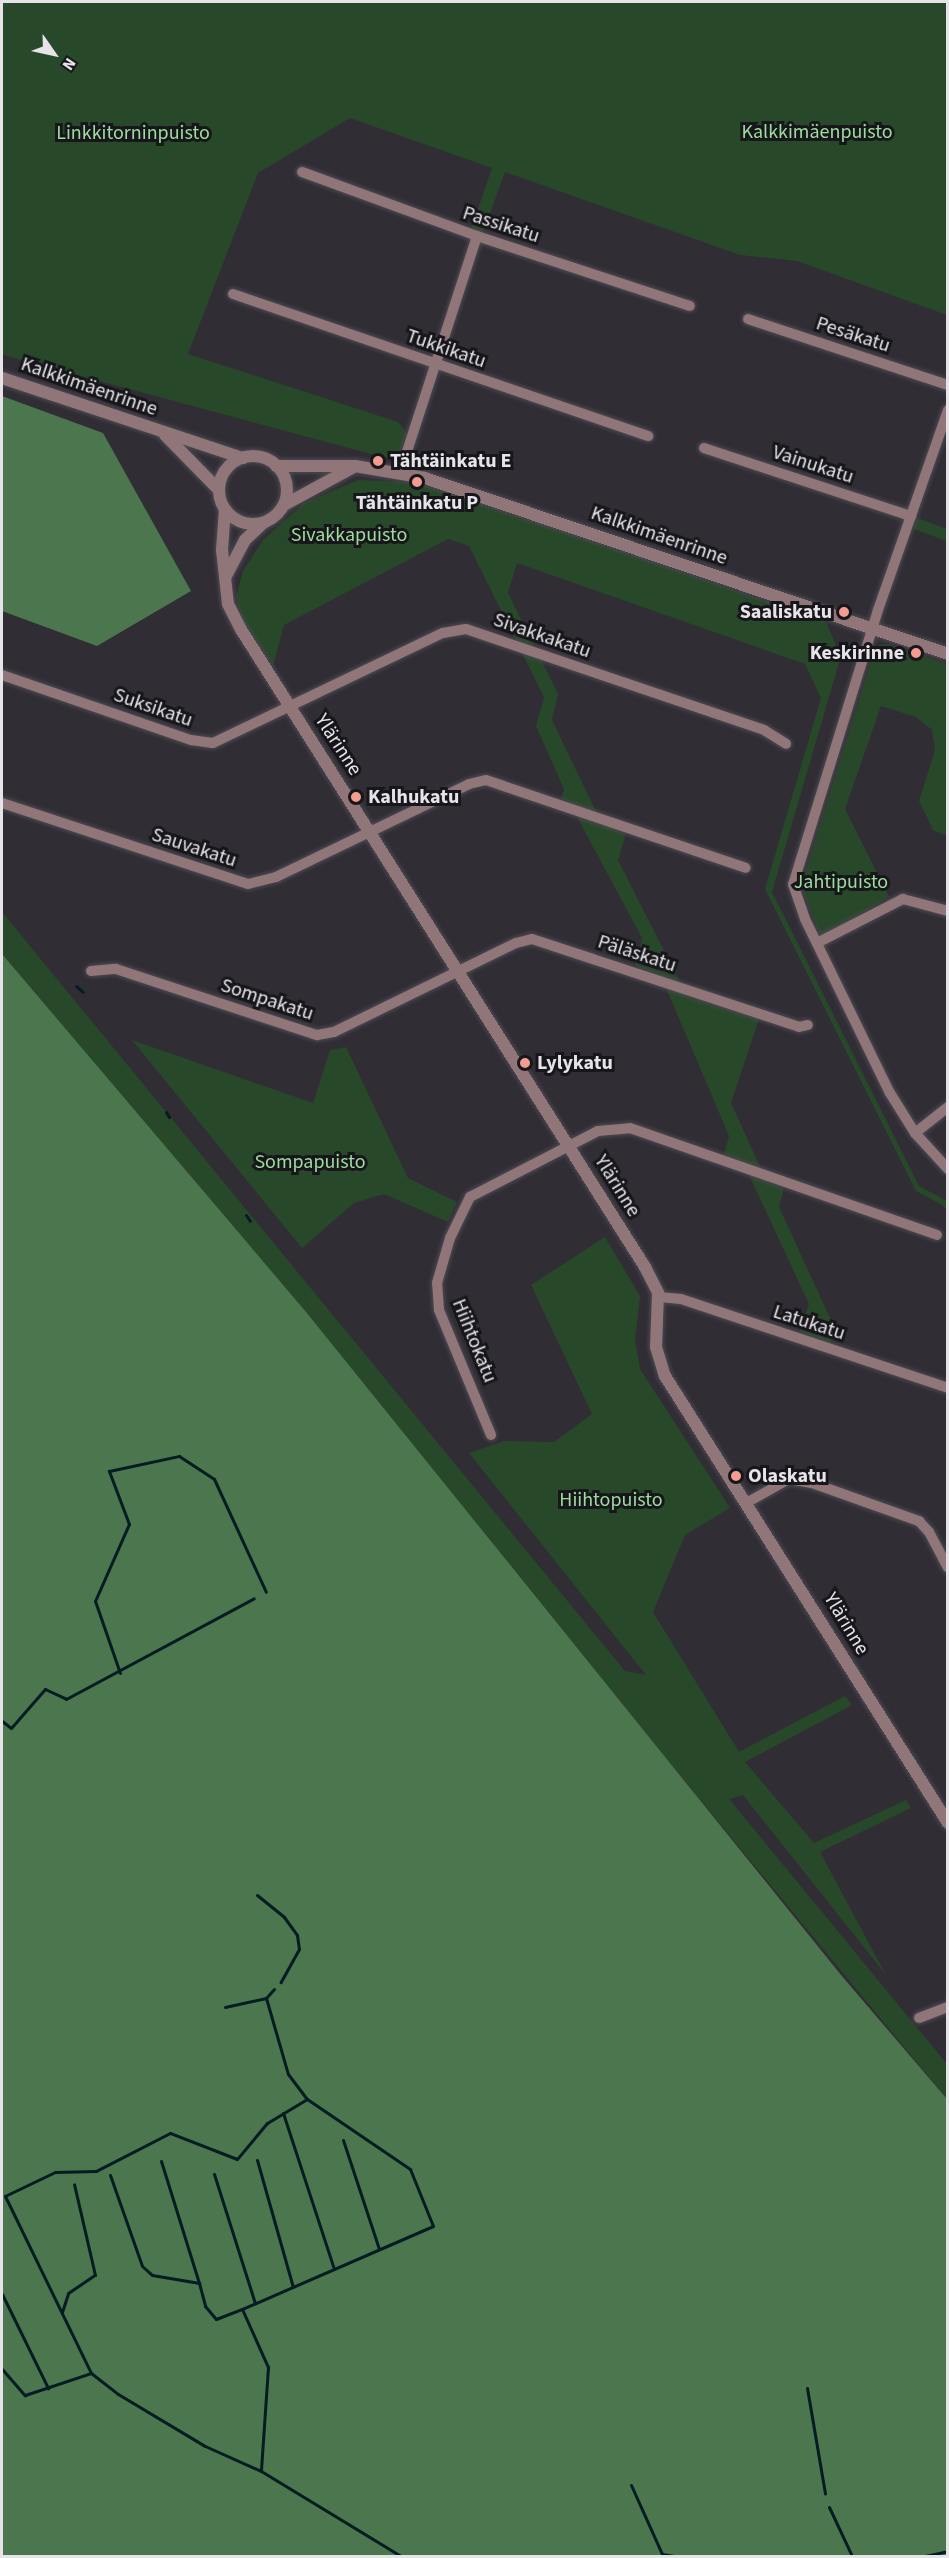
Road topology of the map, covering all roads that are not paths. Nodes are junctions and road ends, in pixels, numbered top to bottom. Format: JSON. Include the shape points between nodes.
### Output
{"nodes":[{"id":1,"x":302,"y":172,"type":"dead end"},
{"id":2,"x":477,"y":236,"type":"junction"},
{"id":3,"x":233,"y":294,"type":"dead end"},
{"id":4,"x":690,"y":306,"type":"dead end"},
{"id":5,"x":748,"y":319,"type":"dead end"},
{"id":6,"x":433,"y":364,"type":"junction"},
{"id":7,"x":2,"y":378,"type":"edge"},
{"id":8,"x":948,"y":385,"type":"edge"},
{"id":9,"x":948,"y":410,"type":"edge"},
{"id":10,"x":164,"y":434,"type":"junction"},
{"id":11,"x":648,"y":436,"type":"dead end"},
{"id":12,"x":704,"y":448,"type":"dead end"},
{"id":13,"x":243,"y":458,"type":"junction"},
{"id":14,"x":276,"y":466,"type":"junction"},
{"id":15,"x":355,"y":466,"type":"junction"},
{"id":16,"x":400,"y":473,"type":"junction"},
{"id":17,"x":219,"y":489,"type":"junction"},
{"id":18,"x":284,"y":505,"type":"junction"},
{"id":19,"x":225,"y":510,"type":"junction"},
{"id":20,"x":911,"y":516,"type":"junction"},
{"id":21,"x":262,"y":523,"type":"junction"},
{"id":22,"x":225,"y":577,"type":"junction"},
{"id":23,"x":873,"y":629,"type":"junction"},
{"id":24,"x":948,"y":654,"type":"edge"},
{"id":25,"x":2,"y":675,"type":"edge"},
{"id":26,"x":291,"y":707,"type":"junction"},
{"id":27,"x":786,"y":744,"type":"dead end"},
{"id":28,"x":2,"y":803,"type":"edge"},
{"id":29,"x":370,"y":831,"type":"junction"},
{"id":30,"x":746,"y":868,"type":"dead end"},
{"id":31,"x":948,"y":910,"type":"edge"},
{"id":32,"x":817,"y":943,"type":"junction"},
{"id":33,"x":91,"y":971,"type":"dead end"},
{"id":34,"x":458,"y":971,"type":"junction"},
{"id":35,"x":808,"y":1025,"type":"dead end"},
{"id":36,"x":948,"y":1107,"type":"edge"},
{"id":37,"x":915,"y":1133,"type":"junction"},
{"id":38,"x":568,"y":1146,"type":"junction"},
{"id":39,"x":948,"y":1169,"type":"edge"},
{"id":40,"x":938,"y":1235,"type":"dead end"},
{"id":41,"x":658,"y":1297,"type":"junction"},
{"id":42,"x":948,"y":1388,"type":"edge"},
{"id":43,"x":491,"y":1434,"type":"dead end"},
{"id":44,"x":748,"y":1502,"type":"junction"},
{"id":45,"x":948,"y":1567,"type":"edge"},
{"id":46,"x":948,"y":1823,"type":"edge"},
{"id":47,"x":948,"y":2007,"type":"edge"},
{"id":48,"x":919,"y":2018,"type":"dead end"}],
"edges":[{"from":1,"to":2,"type":"street","name":"Passikatu"},
{"from":2,"to":4,"type":"street","name":"Passikatu"},
{"from":2,"to":6,"type":"street"},
{"from":3,"to":6,"type":"street","name":"Tukkikatu"},
{"from":5,"to":8,"type":"street","name":"Pesäkatu"},
{"from":6,"to":11,"type":"street","name":"Tukkikatu"},
{"from":6,"to":16,"type":"street"},
{"from":7,"to":10,"type":"street","name":"Kalkkimäenrinne"},
{"from":9,"to":20,"type":"street"},
{"from":10,"to":13,"type":"street","name":"Kalkkimäenrinne"},
{"from":10,"to":17,"type":"street","name":"Kalkkimäenrinne"},
{"from":12,"to":20,"type":"street","name":"Vainukatu"},
{"from":13,"to":14,"type":"street","via":[[258,457]]},
{"from":13,"to":17,"type":"street","via":[[226,470]]},
{"from":14,"to":15,"type":"street","name":"Kalkkimäenrinne"},
{"from":14,"to":18,"type":"street","via":[[286,484]]},
{"from":15,"to":16,"type":"street","name":"Kalkkimäenrinne"},
{"from":15,"to":18,"type":"street"},
{"from":16,"to":23,"type":"street","name":"Kalkkimäenrinne","via":[[444,483]]},
{"from":17,"to":19,"type":"street"},
{"from":18,"to":21,"type":"street"},
{"from":19,"to":21,"type":"street","via":[[242,522]]},
{"from":19,"to":22,"type":"street","name":"Ylärinne"},
{"from":20,"to":23,"type":"street"},
{"from":21,"to":22,"type":"street","via":[[245,540]]},
{"from":22,"to":26,"type":"street","name":"Ylärinne","via":[[228,604],[236,620]]},
{"from":23,"to":24,"type":"street","name":"Kalkkimäenrinne"},
{"from":23,"to":32,"type":"street","via":[[794,876],[797,900]]},
{"from":25,"to":26,"type":"street","name":"Suksikatu","via":[[207,743]]},
{"from":26,"to":27,"type":"street","name":"Sivakkakatu","via":[[443,633],[466,629],[764,730]]},
{"from":26,"to":29,"type":"street","name":"Ylärinne"},
{"from":28,"to":29,"type":"street","name":"Sauvakatu","via":[[248,884],[276,877]]},
{"from":29,"to":30,"type":"street","via":[[469,784],[486,780]]},
{"from":29,"to":34,"type":"street","name":"Ylärinne"},
{"from":31,"to":32,"type":"street","via":[[903,899]]},
{"from":32,"to":37,"type":"street","via":[[890,1093]]},
{"from":33,"to":34,"type":"street","name":"Sompakatu","via":[[116,969],[317,1035],[340,1029]]},
{"from":34,"to":35,"type":"street","name":"Päläskatu","via":[[531,939],[788,1023]]},
{"from":34,"to":38,"type":"street","name":"Ylärinne"},
{"from":36,"to":37,"type":"street"},
{"from":37,"to":39,"type":"street"},
{"from":38,"to":40,"type":"street","via":[[598,1131],[623,1126]]},
{"from":38,"to":41,"type":"street","name":"Ylärinne","via":[[645,1267]]},
{"from":38,"to":43,"type":"street","name":"Hiihtokatu","via":[[470,1197],[452,1233],[440,1271],[439,1310]]},
{"from":41,"to":42,"type":"street","name":"Latukatu","via":[[681,1299]]},
{"from":41,"to":44,"type":"street","name":"Ylärinne","via":[[656,1347],[665,1376]]},
{"from":44,"to":45,"type":"street","via":[[789,1479],[812,1483],[919,1521]]},
{"from":44,"to":46,"type":"street","name":"Ylärinne"},
{"from":47,"to":48,"type":"street"}]}
